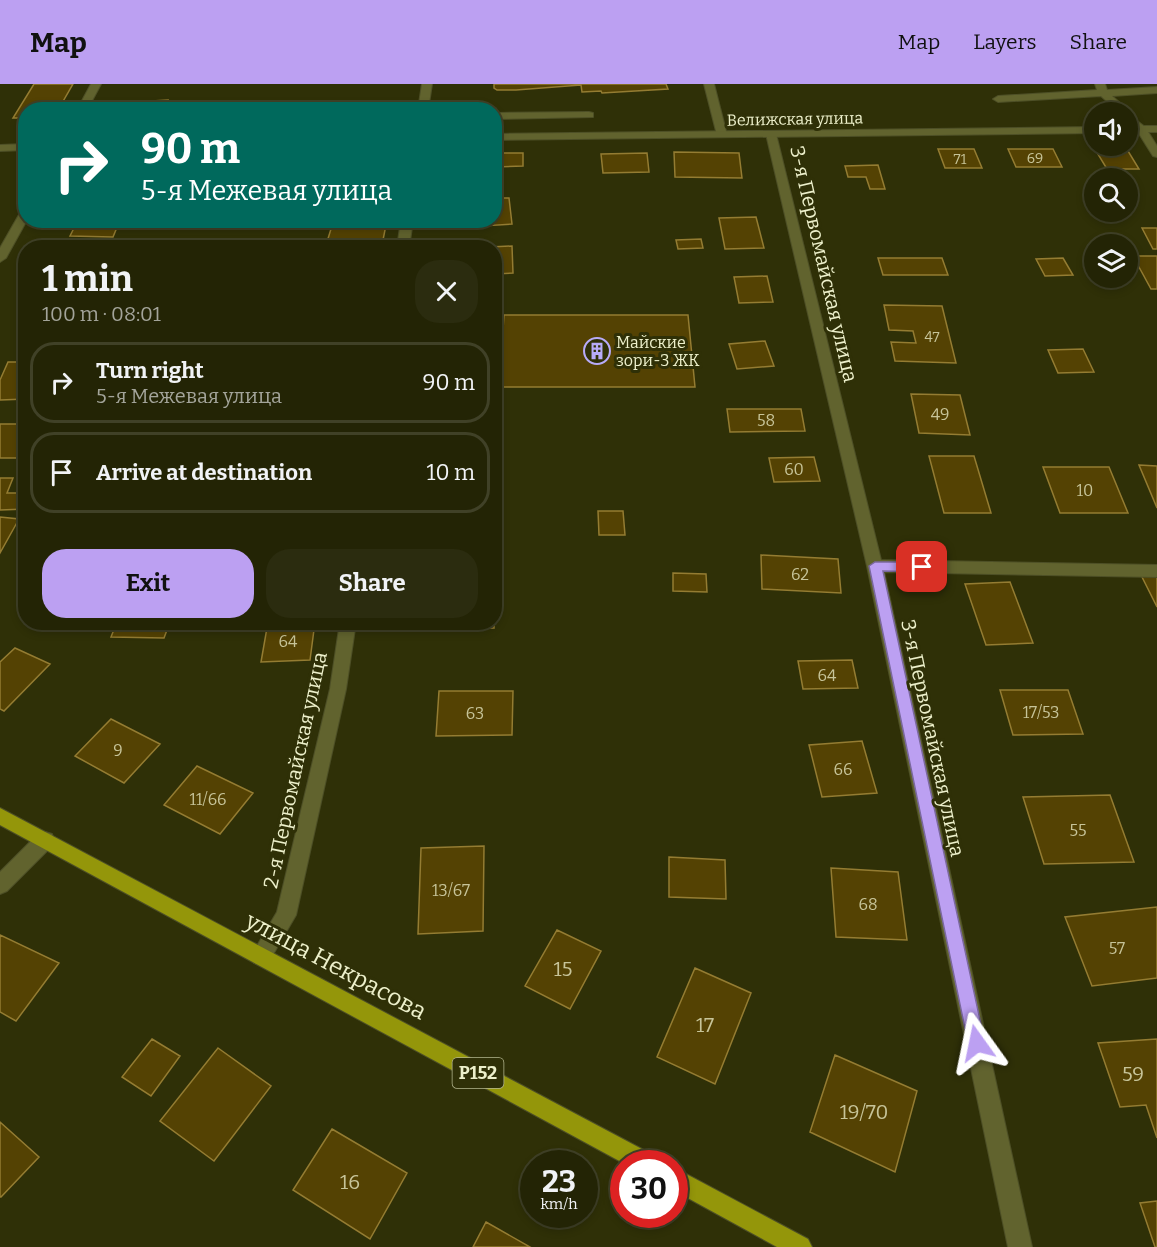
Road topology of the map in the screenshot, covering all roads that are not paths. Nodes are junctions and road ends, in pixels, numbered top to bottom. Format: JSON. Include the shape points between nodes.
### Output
{"nodes":[{"id":1,"x":96,"y":84,"type":"edge"},
{"id":2,"x":427,"y":84,"type":"edge"},
{"id":3,"x":709,"y":84,"type":"edge"},
{"id":4,"x":1102,"y":89,"type":"edge"},
{"id":5,"x":1157,"y":90,"type":"edge"},
{"id":6,"x":998,"y":99,"type":"dead end"},
{"id":7,"x":86,"y":102,"type":"edge"},
{"id":8,"x":424,"y":102,"type":"edge"},
{"id":9,"x":1114,"y":102,"type":"edge"},
{"id":10,"x":590,"y":115,"type":"dead end"},
{"id":11,"x":502,"y":116,"type":"edge"},
{"id":12,"x":1138,"y":126,"type":"edge"},
{"id":13,"x":1141,"y":129,"type":"junction"},
{"id":14,"x":1157,"y":129,"type":"edge"},
{"id":15,"x":1084,"y":130,"type":"edge"},
{"id":16,"x":722,"y":135,"type":"junction"},
{"id":17,"x":771,"y":135,"type":"junction"},
{"id":18,"x":502,"y":137,"type":"edge"},
{"id":19,"x":18,"y":147,"type":"edge"},
{"id":20,"x":0,"y":148,"type":"edge"},
{"id":21,"x":1157,"y":154,"type":"edge"},
{"id":22,"x":18,"y":227,"type":"edge"},
{"id":23,"x":0,"y":258,"type":"edge"},
{"id":24,"x":875,"y":566,"type":"junction"},
{"id":25,"x":1157,"y":571,"type":"edge"},
{"id":26,"x":347,"y":630,"type":"edge"},
{"id":27,"x":0,"y":816,"type":"edge"},
{"id":28,"x":45,"y":840,"type":"junction"},
{"id":29,"x":0,"y":885,"type":"edge"},
{"id":30,"x":261,"y":956,"type":"junction"},
{"id":31,"x":621,"y":1150,"type":"edge"},
{"id":32,"x":688,"y":1186,"type":"edge"},
{"id":33,"x":801,"y":1247,"type":"edge"},
{"id":34,"x":1020,"y":1247,"type":"edge"}],
"edges":[{"from":1,"to":7,"type":"street"},
{"from":2,"to":8,"type":"street"},
{"from":3,"to":16,"type":"street"},
{"from":4,"to":5,"type":"street"},
{"from":4,"to":6,"type":"street"},
{"from":4,"to":9,"type":"street"},
{"from":10,"to":11,"type":"street"},
{"from":12,"to":13,"type":"street"},
{"from":13,"to":14,"type":"street"},
{"from":13,"to":21,"type":"street"},
{"from":15,"to":17,"type":"street","name":"Велижская улица"},
{"from":16,"to":17,"type":"street","name":"Велижская улица"},
{"from":16,"to":18,"type":"street","name":"Велижская улица"},
{"from":17,"to":24,"type":"street","name":"3-я Первомайская улица"},
{"from":19,"to":20,"type":"street"},
{"from":22,"to":23,"type":"street"},
{"from":24,"to":25,"type":"street"},
{"from":24,"to":34,"type":"street","name":"3-я Первомайская улица"},
{"from":26,"to":30,"type":"street","name":"2-я Первомайская улица","via":[[338,689],[286,915]]},
{"from":27,"to":28,"type":"main road","name":"улица Некрасова","number":"Р152"},
{"from":28,"to":29,"type":"street"},
{"from":28,"to":30,"type":"main road","name":"улица Некрасова","number":"Р152"},
{"from":30,"to":31,"type":"main road","name":"улица Некрасова","number":"Р152"},
{"from":32,"to":33,"type":"main road"}]}
